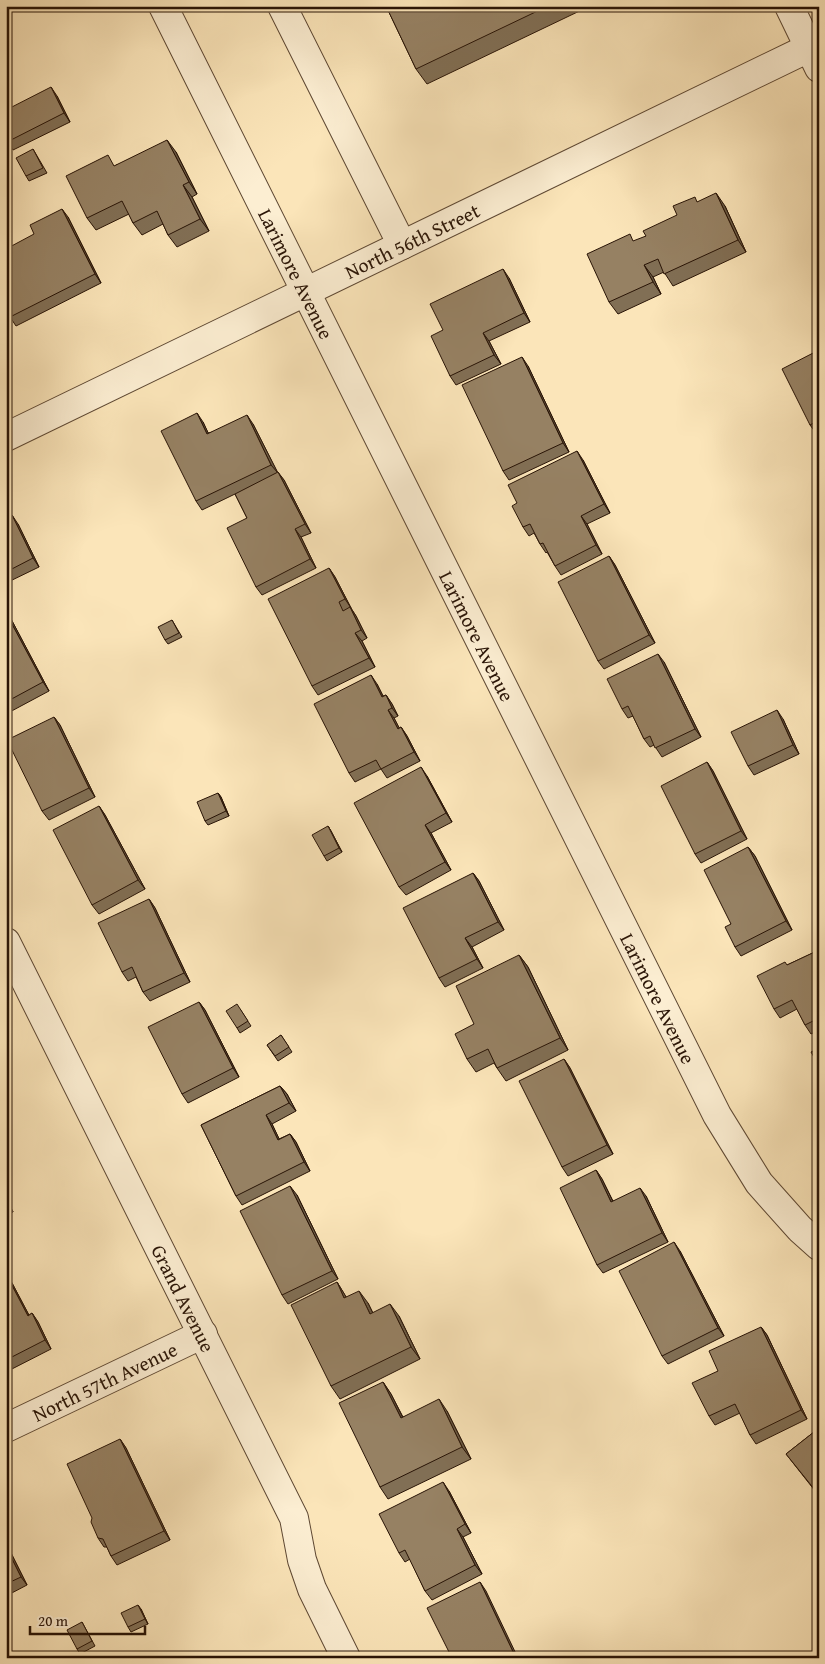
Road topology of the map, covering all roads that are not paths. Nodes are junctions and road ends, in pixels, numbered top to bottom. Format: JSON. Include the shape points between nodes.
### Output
{"nodes":[{"id":1,"x":163,"y":6,"type":"edge"},
{"id":2,"x":282,"y":6,"type":"edge"},
{"id":3,"x":789,"y":6,"type":"edge"},
{"id":4,"x":815,"y":53,"type":"edge"},
{"id":5,"x":402,"y":245,"type":"junction"},
{"id":6,"x":307,"y":292,"type":"junction"},
{"id":7,"x":6,"y":437,"type":"edge"},
{"id":8,"x":6,"y":942,"type":"edge"},
{"id":9,"x":819,"y":1246,"type":"edge"},
{"id":10,"x":203,"y":1334,"type":"junction"},
{"id":11,"x":6,"y":1428,"type":"edge"},
{"id":12,"x":346,"y":1658,"type":"edge"}],
"edges":[{"from":1,"to":6,"type":"street","name":"Larimore Avenue"},
{"from":2,"to":5,"type":"street"},
{"from":3,"to":4,"type":"street"},
{"from":4,"to":5,"type":"street","name":"North 56th Street"},
{"from":5,"to":6,"type":"street","name":"North 56th Street"},
{"from":6,"to":7,"type":"street","name":"North 56th Street"},
{"from":6,"to":9,"type":"street","name":"Larimore Avenue","via":[[717,1115],[759,1182]]},
{"from":8,"to":10,"type":"street","name":"Grand Avenue"},
{"from":10,"to":11,"type":"street","name":"North 57th Avenue"},
{"from":10,"to":12,"type":"street","name":"Grand Avenue","via":[[294,1518],[302,1560],[312,1589]]}]}
